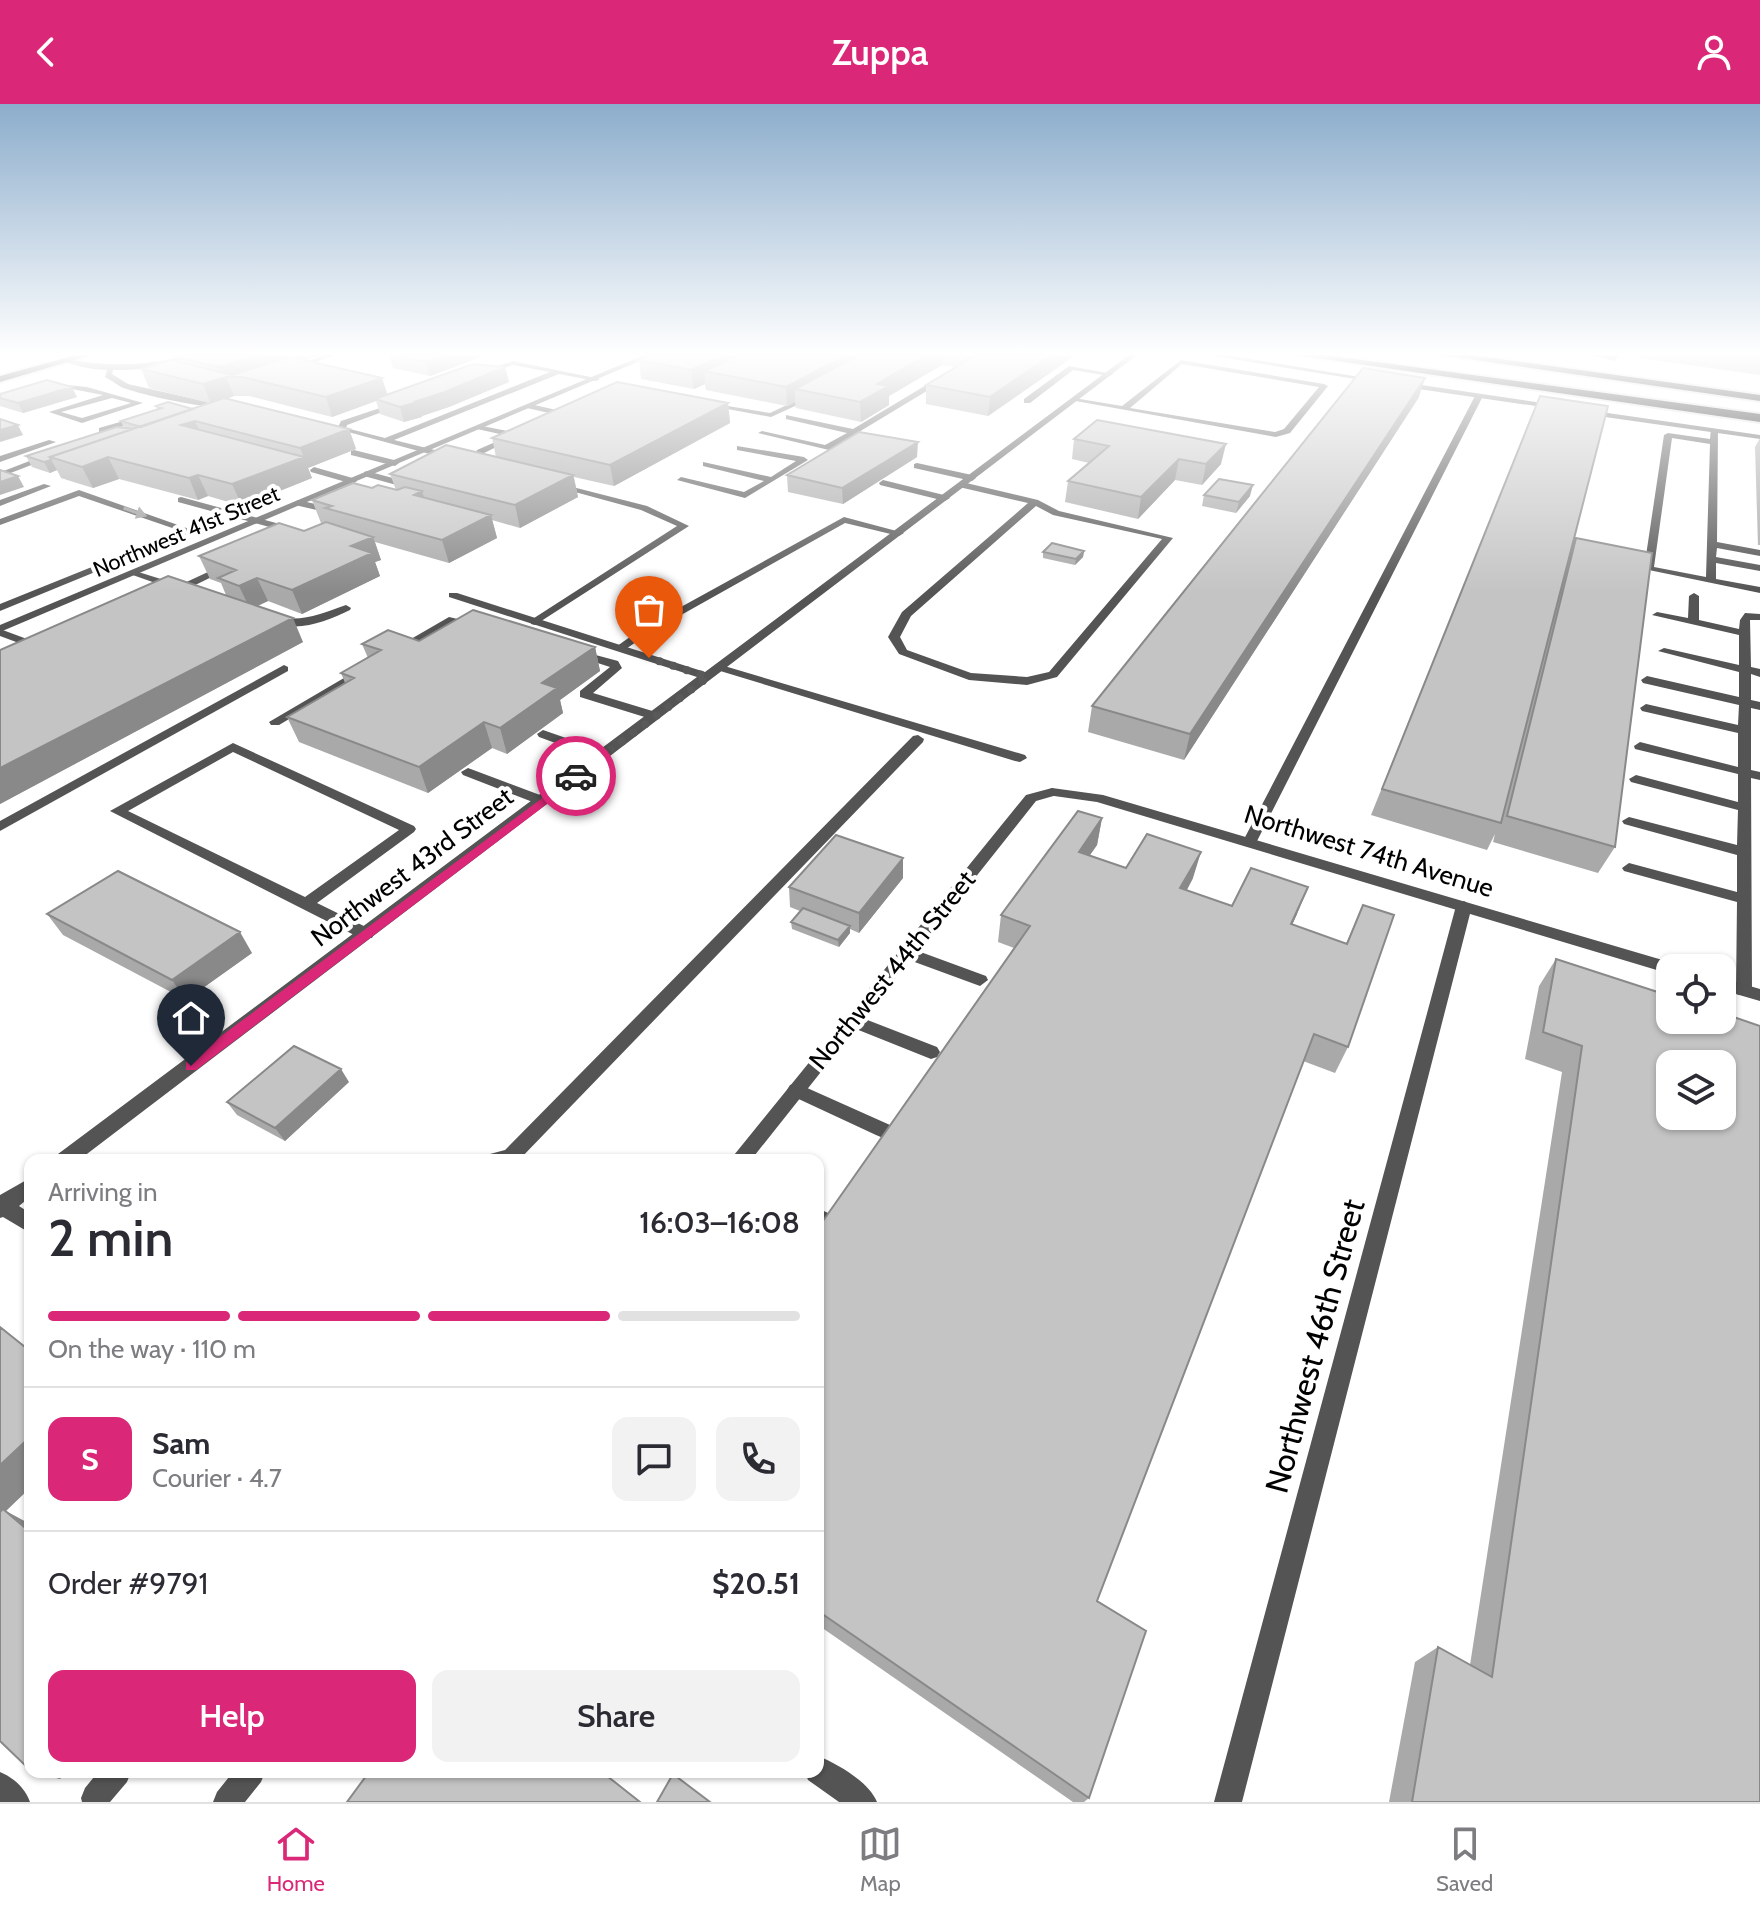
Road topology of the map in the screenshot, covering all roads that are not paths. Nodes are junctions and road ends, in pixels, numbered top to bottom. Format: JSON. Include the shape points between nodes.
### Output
{"nodes":[{"id":1,"x":113,"y":434,"type":"edge"},
{"id":2,"x":366,"y":434,"type":"edge"},
{"id":3,"x":400,"y":434,"type":"edge"},
{"id":4,"x":463,"y":434,"type":"edge"},
{"id":5,"x":513,"y":434,"type":"edge"},
{"id":6,"x":767,"y":434,"type":"edge"},
{"id":7,"x":850,"y":434,"type":"edge"},
{"id":8,"x":1029,"y":434,"type":"edge"},
{"id":9,"x":1459,"y":434,"type":"edge"},
{"id":10,"x":1714,"y":434,"type":"edge"},
{"id":11,"x":386,"y":440,"type":"junction"},
{"id":12,"x":52,"y":442,"type":"dead end"},
{"id":13,"x":1713,"y":442,"type":"junction"},
{"id":14,"x":87,"y":444,"type":"edge"},
{"id":15,"x":740,"y":448,"type":"dead end"},
{"id":16,"x":826,"y":448,"type":"junction"},
{"id":17,"x":426,"y":450,"type":"junction"},
{"id":18,"x":480,"y":452,"type":"edge"},
{"id":19,"x":59,"y":453,"type":"edge"},
{"id":20,"x":354,"y":453,"type":"dead end"},
{"id":21,"x":0,"y":459,"type":"edge"},
{"id":22,"x":801,"y":462,"type":"junction"},
{"id":23,"x":395,"y":463,"type":"junction"},
{"id":24,"x":446,"y":464,"type":"edge"},
{"id":25,"x":706,"y":464,"type":"dead end"},
{"id":26,"x":917,"y":466,"type":"edge"},
{"id":27,"x":314,"y":470,"type":"edge"},
{"id":28,"x":2,"y":472,"type":"edge"},
{"id":29,"x":367,"y":474,"type":"junction"},
{"id":30,"x":422,"y":475,"type":"edge"},
{"id":31,"x":18,"y":476,"type":"edge"},
{"id":32,"x":31,"y":480,"type":"dead end"},
{"id":33,"x":681,"y":480,"type":"dead end"},
{"id":34,"x":772,"y":480,"type":"junction"},
{"id":35,"x":353,"y":481,"type":"junction"},
{"id":36,"x":544,"y":481,"type":"edge"},
{"id":37,"x":967,"y":481,"type":"junction"},
{"id":38,"x":883,"y":483,"type":"edge"},
{"id":39,"x":337,"y":487,"type":"junction"},
{"id":40,"x":358,"y":493,"type":"edge"},
{"id":41,"x":745,"y":495,"type":"junction"},
{"id":42,"x":945,"y":498,"type":"junction"},
{"id":43,"x":181,"y":500,"type":"edge"},
{"id":44,"x":766,"y":500,"type":"dead end"},
{"id":45,"x":1035,"y":502,"type":"junction"},
{"id":46,"x":0,"y":503,"type":"edge"},
{"id":47,"x":298,"y":503,"type":"junction"},
{"id":48,"x":344,"y":506,"type":"edge"},
{"id":49,"x":257,"y":521,"type":"junction"},
{"id":50,"x":0,"y":522,"type":"edge"},
{"id":51,"x":899,"y":533,"type":"junction"},
{"id":52,"x":288,"y":539,"type":"edge"},
{"id":53,"x":1711,"y":544,"type":"junction"},
{"id":54,"x":1760,"y":553,"type":"edge"},
{"id":55,"x":1711,"y":559,"type":"junction"},
{"id":56,"x":234,"y":564,"type":"edge"},
{"id":57,"x":1760,"y":568,"type":"edge"},
{"id":58,"x":132,"y":573,"type":"junction"},
{"id":59,"x":1711,"y":581,"type":"junction"},
{"id":60,"x":181,"y":589,"type":"junction"},
{"id":61,"x":1760,"y":590,"type":"edge"},
{"id":62,"x":196,"y":594,"type":"edge"},
{"id":63,"x":453,"y":595,"type":"dead end"},
{"id":64,"x":1694,"y":596,"type":"dead end"},
{"id":65,"x":0,"y":608,"type":"edge"},
{"id":66,"x":346,"y":608,"type":"dead end"},
{"id":67,"x":256,"y":613,"type":"edge"},
{"id":68,"x":1657,"y":615,"type":"dead end"},
{"id":69,"x":1760,"y":617,"type":"edge"},
{"id":70,"x":535,"y":622,"type":"junction"},
{"id":71,"x":1693,"y":622,"type":"junction"},
{"id":72,"x":485,"y":627,"type":"edge"},
{"id":73,"x":0,"y":631,"type":"edge"},
{"id":74,"x":1750,"y":639,"type":"edge"},
{"id":75,"x":53,"y":641,"type":"edge"},
{"id":76,"x":39,"y":647,"type":"junction"},
{"id":77,"x":619,"y":649,"type":"junction"},
{"id":78,"x":571,"y":651,"type":"edge"},
{"id":79,"x":1664,"y":651,"type":"dead end"},
{"id":80,"x":26,"y":653,"type":"edge"},
{"id":81,"x":385,"y":657,"type":"edge"},
{"id":82,"x":372,"y":665,"type":"edge"},
{"id":83,"x":721,"y":668,"type":"junction"},
{"id":84,"x":284,"y":669,"type":"dead end"},
{"id":85,"x":1753,"y":672,"type":"edge"},
{"id":86,"x":708,"y":677,"type":"junction"},
{"id":87,"x":1647,"y":680,"type":"dead end"},
{"id":88,"x":1745,"y":702,"type":"junction"},
{"id":89,"x":1760,"y":706,"type":"edge"},
{"id":90,"x":1646,"y":708,"type":"dead end"},
{"id":91,"x":655,"y":716,"type":"junction"},
{"id":92,"x":275,"y":722,"type":"dead end"},
{"id":93,"x":543,"y":734,"type":"dead end"},
{"id":94,"x":1745,"y":734,"type":"junction"},
{"id":95,"x":918,"y":739,"type":"dead end"},
{"id":96,"x":1760,"y":741,"type":"edge"},
{"id":97,"x":1640,"y":746,"type":"dead end"},
{"id":98,"x":604,"y":756,"type":"junction"},
{"id":99,"x":1020,"y":758,"type":"dead end"},
{"id":100,"x":468,"y":772,"type":"dead end"},
{"id":101,"x":1745,"y":772,"type":"junction"},
{"id":102,"x":1760,"y":776,"type":"edge"},
{"id":103,"x":1636,"y":779,"type":"dead end"},
{"id":104,"x":1052,"y":792,"type":"joint"},
{"id":105,"x":543,"y":801,"type":"junction"},
{"id":106,"x":1745,"y":811,"type":"junction"},
{"id":107,"x":1760,"y":818,"type":"edge"},
{"id":108,"x":1629,"y":821,"type":"dead end"},
{"id":109,"x":0,"y":827,"type":"edge"},
{"id":110,"x":1249,"y":843,"type":"junction"},
{"id":111,"x":1750,"y":863,"type":"edge"},
{"id":112,"x":1629,"y":868,"type":"dead end"},
{"id":113,"x":1745,"y":899,"type":"junction"},
{"id":114,"x":306,"y":904,"type":"junction"},
{"id":115,"x":1464,"y":906,"type":"junction"},
{"id":116,"x":366,"y":934,"type":"junction"},
{"id":117,"x":907,"y":953,"type":"junction"},
{"id":118,"x":1656,"y":964,"type":"edge"},
{"id":119,"x":980,"y":980,"type":"dead end"},
{"id":120,"x":1752,"y":993,"type":"edge"},
{"id":121,"x":852,"y":1020,"type":"junction"},
{"id":122,"x":931,"y":1052,"type":"dead end"},
{"id":123,"x":796,"y":1090,"type":"junction"},
{"id":124,"x":883,"y":1130,"type":"edge"},
{"id":125,"x":73,"y":1154,"type":"edge"},
{"id":126,"x":513,"y":1154,"type":"edge"},
{"id":127,"x":745,"y":1154,"type":"edge"},
{"id":128,"x":24,"y":1190,"type":"edge"},
{"id":129,"x":1,"y":1206,"type":"edge"},
{"id":130,"x":24,"y":1220,"type":"edge"},
{"id":131,"x":824,"y":1774,"type":"edge"},
{"id":132,"x":112,"y":1778,"type":"edge"},
{"id":133,"x":246,"y":1778,"type":"edge"},
{"id":134,"x":0,"y":1786,"type":"edge"},
{"id":135,"x":95,"y":1801,"type":"edge"},
{"id":136,"x":16,"y":1802,"type":"edge"},
{"id":137,"x":227,"y":1802,"type":"edge"},
{"id":138,"x":863,"y":1802,"type":"edge"},
{"id":139,"x":1228,"y":1802,"type":"edge"}],
"edges":[{"from":1,"to":14,"type":"street"},
{"from":2,"to":11,"type":"street"},
{"from":3,"to":11,"type":"street"},
{"from":4,"to":17,"type":"street","name":"Northwest 41st Street"},
{"from":5,"to":18,"type":"street"},
{"from":6,"to":16,"type":"street"},
{"from":7,"to":16,"type":"street"},
{"from":8,"to":37,"type":"street","name":"Northwest 43rd Street"},
{"from":9,"to":110,"type":"street"},
{"from":10,"to":13,"type":"street"},
{"from":11,"to":17,"type":"street"},
{"from":12,"to":21,"type":"street"},
{"from":13,"to":53,"type":"street"},
{"from":13,"to":59,"type":"street","via":[[1668,435],[1649,569]]},
{"from":15,"to":22,"type":"street"},
{"from":16,"to":22,"type":"street"},
{"from":17,"to":23,"type":"street","name":"Northwest 41st Street"},
{"from":17,"to":24,"type":"street","via":[[458,458]]},
{"from":19,"to":28,"type":"street"},
{"from":20,"to":23,"type":"street"},
{"from":22,"to":34,"type":"street"},
{"from":23,"to":29,"type":"street","name":"Northwest 41st Street"},
{"from":25,"to":34,"type":"street"},
{"from":26,"to":37,"type":"street"},
{"from":27,"to":35,"type":"street"},
{"from":28,"to":31,"type":"street"},
{"from":29,"to":30,"type":"street","via":[[400,483]]},
{"from":29,"to":35,"type":"street","name":"Northwest 41st Street"},
{"from":32,"to":46,"type":"street","via":[[48,485]]},
{"from":33,"to":41,"type":"street"},
{"from":34,"to":41,"type":"street"},
{"from":35,"to":39,"type":"street","name":"Northwest 41st Street"},
{"from":36,"to":70,"type":"street","via":[[644,508],[684,526]]},
{"from":37,"to":42,"type":"street","name":"Northwest 43rd Street"},
{"from":37,"to":45,"type":"street"},
{"from":38,"to":42,"type":"street"},
{"from":39,"to":40,"type":"street"},
{"from":39,"to":47,"type":"street","name":"Northwest 41st Street"},
{"from":41,"to":44,"type":"street"},
{"from":42,"to":51,"type":"street","name":"Northwest 43rd Street"},
{"from":43,"to":49,"type":"street"},
{"from":45,"to":45,"type":"street","via":[[1056,513],[1168,538],[1053,675],[999,681],[903,652],[894,637],[906,614]]},
{"from":47,"to":48,"type":"street","via":[[331,512]]},
{"from":47,"to":49,"type":"street","name":"Northwest 41st Street"},
{"from":49,"to":52,"type":"street","via":[[301,533]]},
{"from":49,"to":58,"type":"street","name":"Northwest 41st Street"},
{"from":50,"to":65,"type":"street","one_way":true,"via":[[79,493],[190,531]]},
{"from":51,"to":77,"type":"street","via":[[844,520]]},
{"from":51,"to":83,"type":"street","name":"Northwest 43rd Street"},
{"from":53,"to":54,"type":"street"},
{"from":53,"to":55,"type":"street"},
{"from":55,"to":57,"type":"street"},
{"from":55,"to":59,"type":"street"},
{"from":56,"to":60,"type":"street"},
{"from":58,"to":60,"type":"street"},
{"from":58,"to":73,"type":"street","name":"Northwest 41st Street"},
{"from":59,"to":61,"type":"street"},
{"from":60,"to":62,"type":"street"},
{"from":63,"to":70,"type":"street"},
{"from":64,"to":71,"type":"street"},
{"from":66,"to":67,"type":"street","via":[[314,623],[286,623]]},
{"from":68,"to":71,"type":"street"},
{"from":69,"to":74,"type":"street","via":[[1749,615],[1745,620]]},
{"from":70,"to":77,"type":"street"},
{"from":71,"to":74,"type":"street"},
{"from":72,"to":81,"type":"street","via":[[449,620]]},
{"from":73,"to":76,"type":"street"},
{"from":74,"to":85,"type":"street"},
{"from":75,"to":76,"type":"street"},
{"from":76,"to":80,"type":"street"},
{"from":77,"to":86,"type":"street"},
{"from":78,"to":91,"type":"street","via":[[616,668],[584,694]]},
{"from":79,"to":85,"type":"street"},
{"from":82,"to":92,"type":"street"},
{"from":83,"to":86,"type":"street","name":"Northwest 43rd Street"},
{"from":83,"to":99,"type":"street"},
{"from":84,"to":109,"type":"street"},
{"from":85,"to":88,"type":"street"},
{"from":86,"to":91,"type":"street","name":"Northwest 43rd Street"},
{"from":87,"to":88,"type":"street"},
{"from":88,"to":89,"type":"street"},
{"from":88,"to":94,"type":"street"},
{"from":90,"to":94,"type":"street"},
{"from":91,"to":98,"type":"street","name":"Northwest 43rd Street"},
{"from":93,"to":98,"type":"street"},
{"from":94,"to":96,"type":"street"},
{"from":94,"to":101,"type":"street"},
{"from":95,"to":126,"type":"street"},
{"from":97,"to":101,"type":"street"},
{"from":98,"to":105,"type":"street","name":"Northwest 43rd Street"},
{"from":100,"to":105,"type":"street"},
{"from":101,"to":102,"type":"street"},
{"from":101,"to":106,"type":"street"},
{"from":103,"to":106,"type":"street"},
{"from":104,"to":110,"type":"street","name":"Northwest 74th Avenue","via":[[1098,798]]},
{"from":104,"to":117,"type":"street","name":"Northwest 44th Street","via":[[1031,798]]},
{"from":105,"to":116,"type":"street","name":"Northwest 43rd Street"},
{"from":106,"to":107,"type":"street"},
{"from":106,"to":111,"type":"street"},
{"from":108,"to":111,"type":"street"},
{"from":110,"to":115,"type":"street","name":"Northwest 74th Avenue"},
{"from":111,"to":113,"type":"street"},
{"from":112,"to":113,"type":"street"},
{"from":113,"to":120,"type":"street"},
{"from":114,"to":114,"type":"street","via":[[158,831],[117,811],[233,747],[409,829]]},
{"from":114,"to":116,"type":"street"},
{"from":115,"to":118,"type":"street","name":"Northwest 74th Avenue"},
{"from":115,"to":139,"type":"street","name":"Northwest 46th Street"},
{"from":116,"to":125,"type":"street","name":"Northwest 43rd Street"},
{"from":117,"to":119,"type":"street"},
{"from":117,"to":121,"type":"street","name":"Northwest 44th Street"},
{"from":121,"to":122,"type":"street"},
{"from":121,"to":123,"type":"street","name":"Northwest 44th Street"},
{"from":123,"to":124,"type":"street"},
{"from":123,"to":127,"type":"street","name":"Northwest 44th Street"},
{"from":128,"to":129,"type":"street"},
{"from":129,"to":130,"type":"street"},
{"from":131,"to":138,"type":"street"},
{"from":132,"to":135,"type":"street"},
{"from":133,"to":137,"type":"street"},
{"from":134,"to":136,"type":"street"}]}
